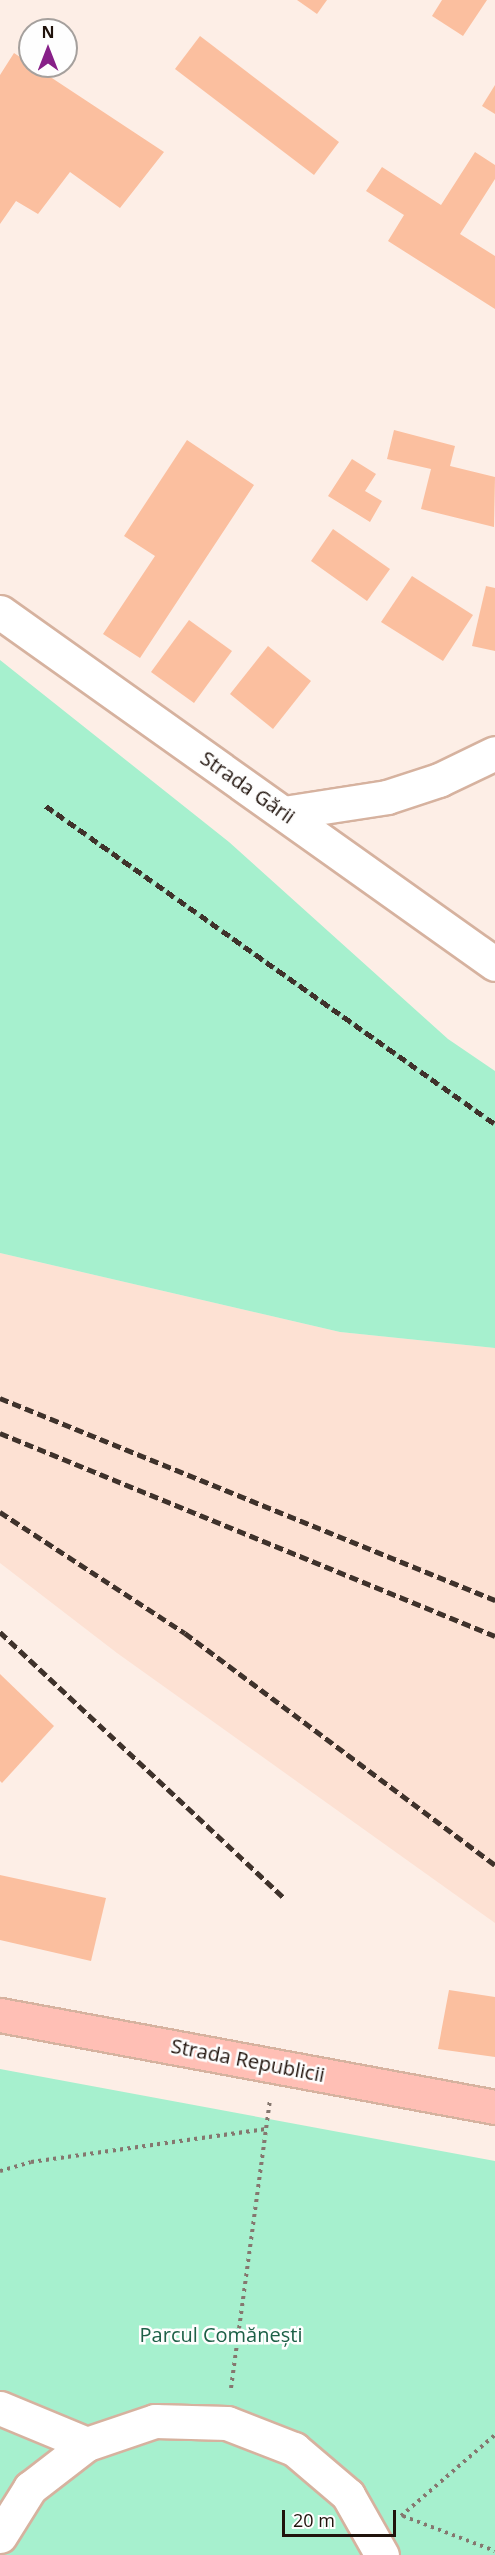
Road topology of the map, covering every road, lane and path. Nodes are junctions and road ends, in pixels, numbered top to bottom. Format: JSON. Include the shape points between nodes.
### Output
{"nodes":[{"id":1,"x":0,"y":612,"type":"edge"},
{"id":2,"x":495,"y":753,"type":"edge"},
{"id":3,"x":284,"y":813,"type":"junction"},
{"id":4,"x":495,"y":964,"type":"edge"},
{"id":5,"x":0,"y":2015,"type":"edge"},
{"id":6,"x":275,"y":2065,"type":"junction"},
{"id":7,"x":495,"y":2107,"type":"edge"},
{"id":8,"x":266,"y":2129,"type":"junction"},
{"id":9,"x":0,"y":2170,"type":"edge"},
{"id":10,"x":0,"y":2408,"type":"edge"},
{"id":11,"x":227,"y":2423,"type":"junction"},
{"id":12,"x":495,"y":2435,"type":"edge"},
{"id":13,"x":87,"y":2444,"type":"junction"},
{"id":14,"x":348,"y":2495,"type":"junction"},
{"id":15,"x":401,"y":2516,"type":"junction"},
{"id":16,"x":0,"y":2536,"type":"edge"},
{"id":17,"x":495,"y":2552,"type":"edge"},
{"id":18,"x":382,"y":2555,"type":"edge"}],
"edges":[{"from":1,"to":3,"type":"street","name":"Strada Gării"},
{"from":2,"to":3,"type":"street","via":[[439,780],[387,797]]},
{"from":3,"to":4,"type":"street","name":"Strada Gării"},
{"from":5,"to":6,"type":"main road","name":"Strada Republicii"},
{"from":6,"to":7,"type":"main road","name":"Strada Republicii"},
{"from":6,"to":8,"type":"path"},
{"from":8,"to":9,"type":"path","via":[[31,2162]]},
{"from":8,"to":11,"type":"path"},
{"from":10,"to":13,"type":"street"},
{"from":11,"to":13,"type":"street","via":[[155,2421]]},
{"from":11,"to":14,"type":"street","via":[[294,2449]]},
{"from":12,"to":15,"type":"path"},
{"from":13,"to":16,"type":"street","via":[[30,2488]]},
{"from":14,"to":15,"type":"path"},
{"from":14,"to":18,"type":"street"},
{"from":15,"to":17,"type":"path"}]}
